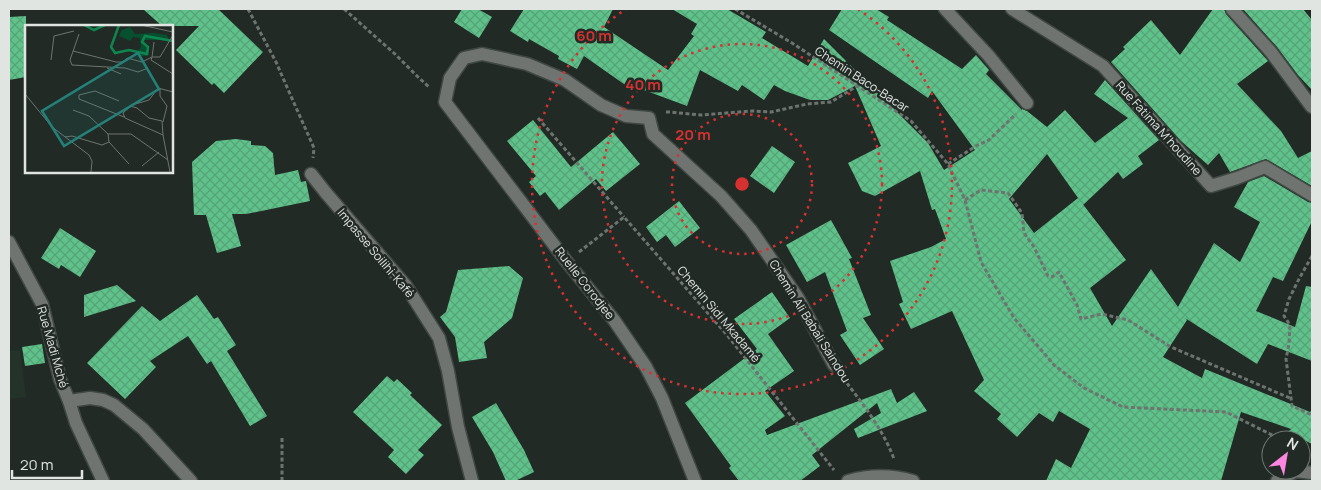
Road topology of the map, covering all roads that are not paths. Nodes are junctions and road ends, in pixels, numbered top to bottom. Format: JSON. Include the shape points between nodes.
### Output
{"nodes":[{"id":1,"x":945,"y":9,"type":"edge"},
{"id":2,"x":1012,"y":9,"type":"edge"},
{"id":3,"x":1232,"y":9,"type":"edge"},
{"id":4,"x":1027,"y":103,"type":"road end"},
{"id":5,"x":1312,"y":107,"type":"edge"},
{"id":6,"x":649,"y":118,"type":"joint"},
{"id":7,"x":311,"y":174,"type":"road end"},
{"id":8,"x":1312,"y":195,"type":"edge"},
{"id":9,"x":9,"y":242,"type":"edge"},
{"id":10,"x":834,"y":365,"type":"road end"},
{"id":11,"x":69,"y":401,"type":"junction"},
{"id":12,"x":1312,"y":473,"type":"edge"},
{"id":13,"x":907,"y":479,"type":"edge"},
{"id":14,"x":103,"y":481,"type":"edge"},
{"id":15,"x":192,"y":481,"type":"edge"},
{"id":16,"x":472,"y":481,"type":"edge"},
{"id":17,"x":695,"y":481,"type":"edge"},
{"id":18,"x":848,"y":481,"type":"edge"},
{"id":19,"x":1277,"y":481,"type":"edge"}],
"edges":[{"from":1,"to":4,"type":"street"},
{"from":2,"to":8,"type":"street","name":"Rue Fatima M'houdine","via":[[1103,66],[1211,186],[1265,167]]},
{"from":3,"to":5,"type":"street","via":[[1271,52]]},
{"from":6,"to":10,"type":"street","name":"Chemin Ali Babali Saindou","via":[[653,134],[721,196],[751,230],[798,298]]},
{"from":6,"to":17,"type":"street","name":"Ruelle Corodjee","via":[[626,116],[601,106],[565,80],[527,64],[482,54],[464,58],[450,78],[445,102],[614,320],[646,367]]},
{"from":7,"to":16,"type":"street","name":"Impasse Soilihi-Kafé","via":[[406,286],[439,338]]},
{"from":9,"to":11,"type":"street","name":"Rue Madi Mché","via":[[42,304],[60,379]]},
{"from":11,"to":14,"type":"street","name":"Rue Madi Mché"},
{"from":11,"to":15,"type":"street","via":[[90,398],[114,405],[143,429]]},
{"from":12,"to":19,"type":"street","via":[[1296,471]]},
{"from":13,"to":18,"type":"street","via":[[874,476]]}]}
